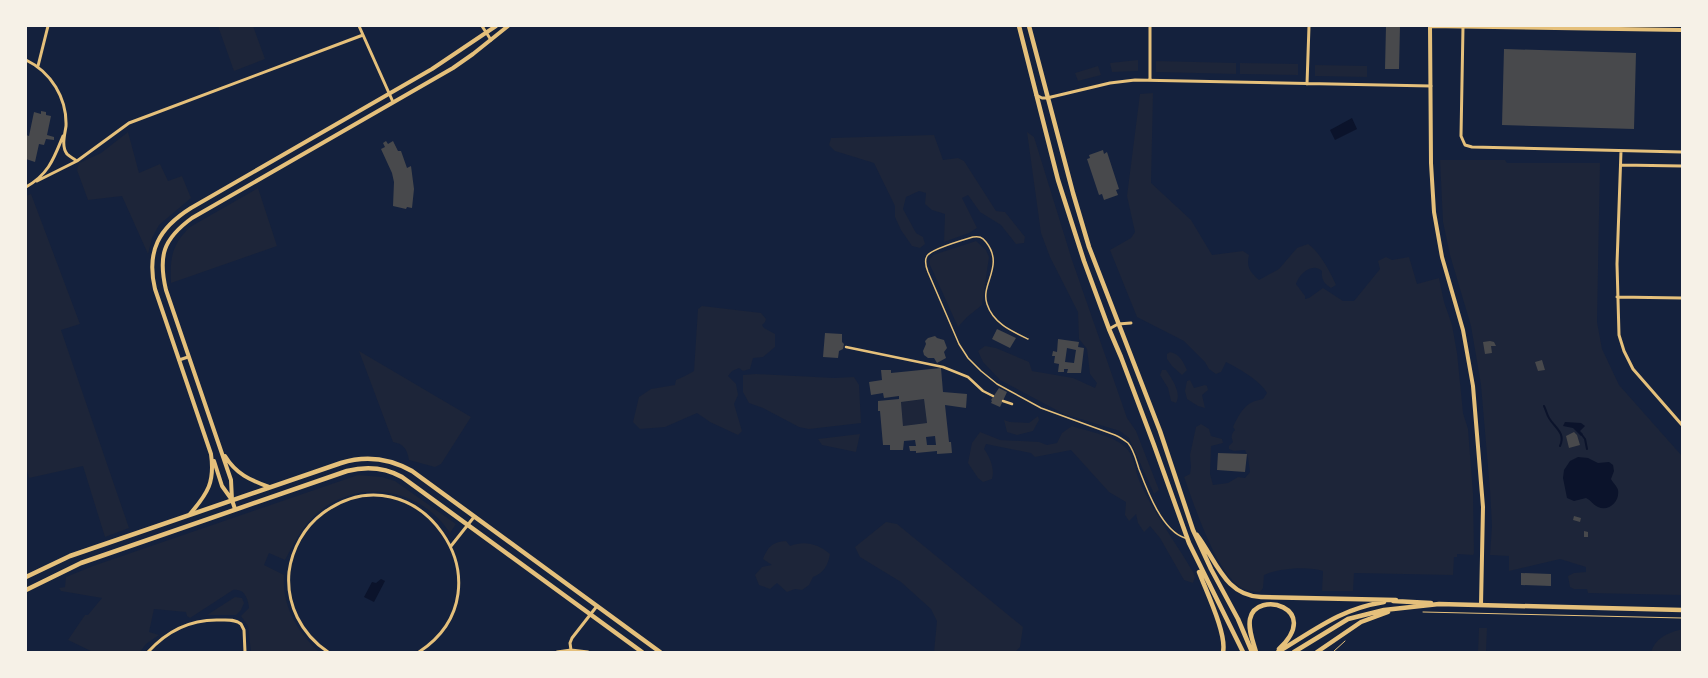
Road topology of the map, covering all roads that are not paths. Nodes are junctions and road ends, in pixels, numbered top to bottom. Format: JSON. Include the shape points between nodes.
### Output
{"nodes":[{"id":1,"x":48,"y":26,"type":"edge"},
{"id":2,"x":359,"y":26,"type":"edge"},
{"id":3,"x":482,"y":26,"type":"edge"},
{"id":4,"x":496,"y":26,"type":"edge"},
{"id":5,"x":508,"y":26,"type":"edge"},
{"id":6,"x":1018,"y":26,"type":"edge"},
{"id":7,"x":1030,"y":26,"type":"edge"},
{"id":8,"x":1150,"y":26,"type":"edge"},
{"id":9,"x":1309,"y":26,"type":"edge"},
{"id":10,"x":1430,"y":26,"type":"edge"},
{"id":11,"x":1463,"y":27,"type":"edge"},
{"id":12,"x":1673,"y":28,"type":"edge"},
{"id":13,"x":1682,"y":30,"type":"edge"},
{"id":14,"x":1031,"y":32,"type":"junction"},
{"id":15,"x":486,"y":33,"type":"junction"},
{"id":16,"x":1021,"y":34,"type":"junction"},
{"id":17,"x":363,"y":35,"type":"junction"},
{"id":18,"x":491,"y":40,"type":"junction"},
{"id":19,"x":26,"y":60,"type":"edge"},
{"id":20,"x":38,"y":66,"type":"junction"},
{"id":21,"x":1150,"y":80,"type":"junction"},
{"id":22,"x":1307,"y":84,"type":"junction"},
{"id":23,"x":1432,"y":86,"type":"junction"},
{"id":24,"x":389,"y":93,"type":"junction"},
{"id":25,"x":1035,"y":94,"type":"junction"},
{"id":26,"x":1047,"y":98,"type":"junction"},
{"id":27,"x":393,"y":102,"type":"junction"},
{"id":28,"x":65,"y":132,"type":"junction"},
{"id":29,"x":1621,"y":151,"type":"junction"},
{"id":30,"x":1682,"y":152,"type":"edge"},
{"id":31,"x":77,"y":161,"type":"junction"},
{"id":32,"x":1621,"y":165,"type":"junction"},
{"id":33,"x":1682,"y":166,"type":"edge"},
{"id":34,"x":37,"y":181,"type":"junction"},
{"id":35,"x":26,"y":187,"type":"edge"},
{"id":36,"x":1617,"y":297,"type":"junction"},
{"id":37,"x":1682,"y":298,"type":"edge"},
{"id":38,"x":1131,"y":323,"type":"dead end"},
{"id":39,"x":1118,"y":324,"type":"junction"},
{"id":40,"x":1109,"y":329,"type":"junction"},
{"id":41,"x":1028,"y":339,"type":"dead end"},
{"id":42,"x":846,"y":347,"type":"dead end"},
{"id":43,"x":188,"y":357,"type":"junction"},
{"id":44,"x":179,"y":360,"type":"junction"},
{"id":45,"x":993,"y":396,"type":"dead end"},
{"id":46,"x":1003,"y":401,"type":"dead end"},
{"id":47,"x":1012,"y":404,"type":"dead end"},
{"id":48,"x":1682,"y":425,"type":"edge"},
{"id":49,"x":221,"y":451,"type":"junction"},
{"id":50,"x":211,"y":454,"type":"junction"},
{"id":51,"x":269,"y":487,"type":"junction"},
{"id":52,"x":232,"y":500,"type":"junction"},
{"id":53,"x":235,"y":509,"type":"junction"},
{"id":54,"x":190,"y":514,"type":"junction"},
{"id":55,"x":474,"y":517,"type":"junction"},
{"id":56,"x":467,"y":525,"type":"junction"},
{"id":57,"x":1193,"y":530,"type":"junction"},
{"id":58,"x":1187,"y":539,"type":"junction"},
{"id":59,"x":451,"y":546,"type":"junction"},
{"id":60,"x":1192,"y":552,"type":"junction"},
{"id":61,"x":26,"y":577,"type":"edge"},
{"id":62,"x":26,"y":590,"type":"edge"},
{"id":63,"x":1396,"y":600,"type":"junction"},
{"id":64,"x":1439,"y":604,"type":"junction"},
{"id":65,"x":1481,"y":605,"type":"junction"},
{"id":66,"x":597,"y":606,"type":"junction"},
{"id":67,"x":1400,"y":609,"type":"junction"},
{"id":68,"x":1682,"y":610,"type":"edge"},
{"id":69,"x":590,"y":614,"type":"junction"},
{"id":70,"x":571,"y":650,"type":"junction"},
{"id":71,"x":148,"y":652,"type":"edge"},
{"id":72,"x":245,"y":652,"type":"edge"},
{"id":73,"x":328,"y":652,"type":"edge"},
{"id":74,"x":419,"y":652,"type":"edge"},
{"id":75,"x":557,"y":652,"type":"edge"},
{"id":76,"x":588,"y":652,"type":"edge"},
{"id":77,"x":642,"y":652,"type":"edge"},
{"id":78,"x":660,"y":652,"type":"edge"},
{"id":79,"x":1223,"y":652,"type":"edge"},
{"id":80,"x":1243,"y":652,"type":"edge"},
{"id":81,"x":1252,"y":652,"type":"edge"},
{"id":82,"x":1256,"y":652,"type":"edge"},
{"id":83,"x":1277,"y":652,"type":"edge"},
{"id":84,"x":1294,"y":652,"type":"edge"},
{"id":85,"x":1317,"y":652,"type":"edge"}],
"edges":[{"from":1,"to":20,"type":"street"},
{"from":2,"to":17,"type":"street"},
{"from":3,"to":15,"type":"street"},
{"from":4,"to":15,"type":"street"},
{"from":5,"to":18,"type":"street"},
{"from":6,"to":16,"type":"main road"},
{"from":7,"to":14,"type":"main road"},
{"from":8,"to":21,"type":"street"},
{"from":9,"to":22,"type":"street"},
{"from":10,"to":11,"type":"street"},
{"from":10,"to":23,"type":"street"},
{"from":11,"to":12,"type":"street"},
{"from":11,"to":29,"type":"street","via":[[1461,136],[1465,145]]},
{"from":12,"to":13,"type":"street"},
{"from":14,"to":16,"type":"street"},
{"from":14,"to":26,"type":"main road"},
{"from":15,"to":18,"type":"street"},
{"from":15,"to":24,"type":"street","via":[[453,56]]},
{"from":16,"to":25,"type":"main road"},
{"from":17,"to":24,"type":"street"},
{"from":17,"to":31,"type":"street","via":[[129,123]]},
{"from":18,"to":27,"type":"street","via":[[453,68]]},
{"from":19,"to":20,"type":"street"},
{"from":20,"to":28,"type":"street","via":[[50,77],[60,96],[65,113]]},
{"from":21,"to":22,"type":"street"},
{"from":21,"to":26,"type":"street","via":[[1116,82]]},
{"from":22,"to":23,"type":"street"},
{"from":23,"to":65,"type":"street","via":[[1431,163],[1437,234],[1464,330],[1473,386],[1483,507]]},
{"from":24,"to":27,"type":"street"},
{"from":24,"to":44,"type":"street","via":[[191,208],[175,219],[162,233],[154,250],[152,275]]},
{"from":25,"to":26,"type":"street"},
{"from":25,"to":40,"type":"main road","via":[[1069,217]]},
{"from":26,"to":39,"type":"main road","via":[[1080,222]]},
{"from":27,"to":43,"type":"street","via":[[199,214],[172,236],[162,256],[163,275]]},
{"from":28,"to":31,"type":"street","via":[[66,151]]},
{"from":28,"to":34,"type":"street","via":[[53,161]]},
{"from":29,"to":30,"type":"street"},
{"from":29,"to":32,"type":"street"},
{"from":31,"to":34,"type":"street"},
{"from":32,"to":33,"type":"street"},
{"from":32,"to":36,"type":"street"},
{"from":34,"to":35,"type":"street"},
{"from":36,"to":37,"type":"street"},
{"from":36,"to":48,"type":"street","via":[[1619,335],[1627,359],[1639,378]]},
{"from":38,"to":39,"type":"street"},
{"from":39,"to":40,"type":"street"},
{"from":39,"to":57,"type":"main road","via":[[1160,431]]},
{"from":40,"to":58,"type":"main road"},
{"from":41,"to":58,"type":"lane","via":[[1002,325],[988,307],[986,295],[993,258],[984,240],[978,236],[970,238],[933,251],[927,256],[925,262],[928,272],[959,344],[971,361],[997,384],[1041,408],[1115,435],[1126,442],[1133,452],[1147,489],[1161,516],[1172,532]]},
{"from":42,"to":45,"type":"street","via":[[943,367],[968,377],[983,391]]},
{"from":43,"to":44,"type":"street"},
{"from":43,"to":49,"type":"street"},
{"from":44,"to":50,"type":"street"},
{"from":46,"to":47,"type":"street"},
{"from":49,"to":51,"type":"street","via":[[239,473]]},
{"from":49,"to":52,"type":"street","via":[[232,483]]},
{"from":50,"to":52,"type":"street","via":[[222,486]]},
{"from":50,"to":54,"type":"street","via":[[210,486]]},
{"from":51,"to":52,"type":"main road"},
{"from":51,"to":55,"type":"main road","via":[[346,461],[377,458],[412,471]]},
{"from":52,"to":53,"type":"street"},
{"from":52,"to":54,"type":"main road"},
{"from":53,"to":56,"type":"main road","via":[[347,471],[372,467],[388,470],[402,477]]},
{"from":53,"to":62,"type":"main road","via":[[81,563]]},
{"from":54,"to":61,"type":"main road","via":[[70,556]]},
{"from":55,"to":56,"type":"street"},
{"from":55,"to":66,"type":"main road"},
{"from":56,"to":59,"type":"street"},
{"from":56,"to":69,"type":"main road"},
{"from":57,"to":63,"type":"main road","via":[[1228,581],[1244,594],[1257,597]]},
{"from":57,"to":81,"type":"main road"},
{"from":58,"to":60,"type":"main road"},
{"from":59,"to":73,"type":"street","via":[[442,530],[426,514],[406,503],[389,498],[371,496],[353,499],[332,507],[317,518],[294,551],[289,588],[293,607],[301,624],[313,640]]},
{"from":59,"to":74,"type":"street","via":[[458,576],[455,604],[444,629]]},
{"from":60,"to":79,"type":"main road","via":[[1221,632]]},
{"from":60,"to":80,"type":"main road"},
{"from":63,"to":64,"type":"main road"},
{"from":63,"to":83,"type":"main road","via":[[1343,613]]},
{"from":64,"to":65,"type":"main road"},
{"from":64,"to":67,"type":"main road"},
{"from":65,"to":68,"type":"main road"},
{"from":66,"to":69,"type":"street"},
{"from":66,"to":78,"type":"main road"},
{"from":67,"to":84,"type":"main road","via":[[1376,611],[1353,617]]},
{"from":67,"to":85,"type":"main road","via":[[1365,620]]},
{"from":69,"to":70,"type":"street","via":[[572,638]]},
{"from":69,"to":77,"type":"main road"},
{"from":70,"to":75,"type":"street"},
{"from":70,"to":76,"type":"street"},
{"from":71,"to":72,"type":"street","via":[[181,627],[218,620],[233,620],[241,624],[244,630]]},
{"from":82,"to":83,"type":"main road","via":[[1250,617],[1258,608],[1272,604],[1282,606],[1288,611],[1293,617],[1294,624],[1290,638]]}]}
